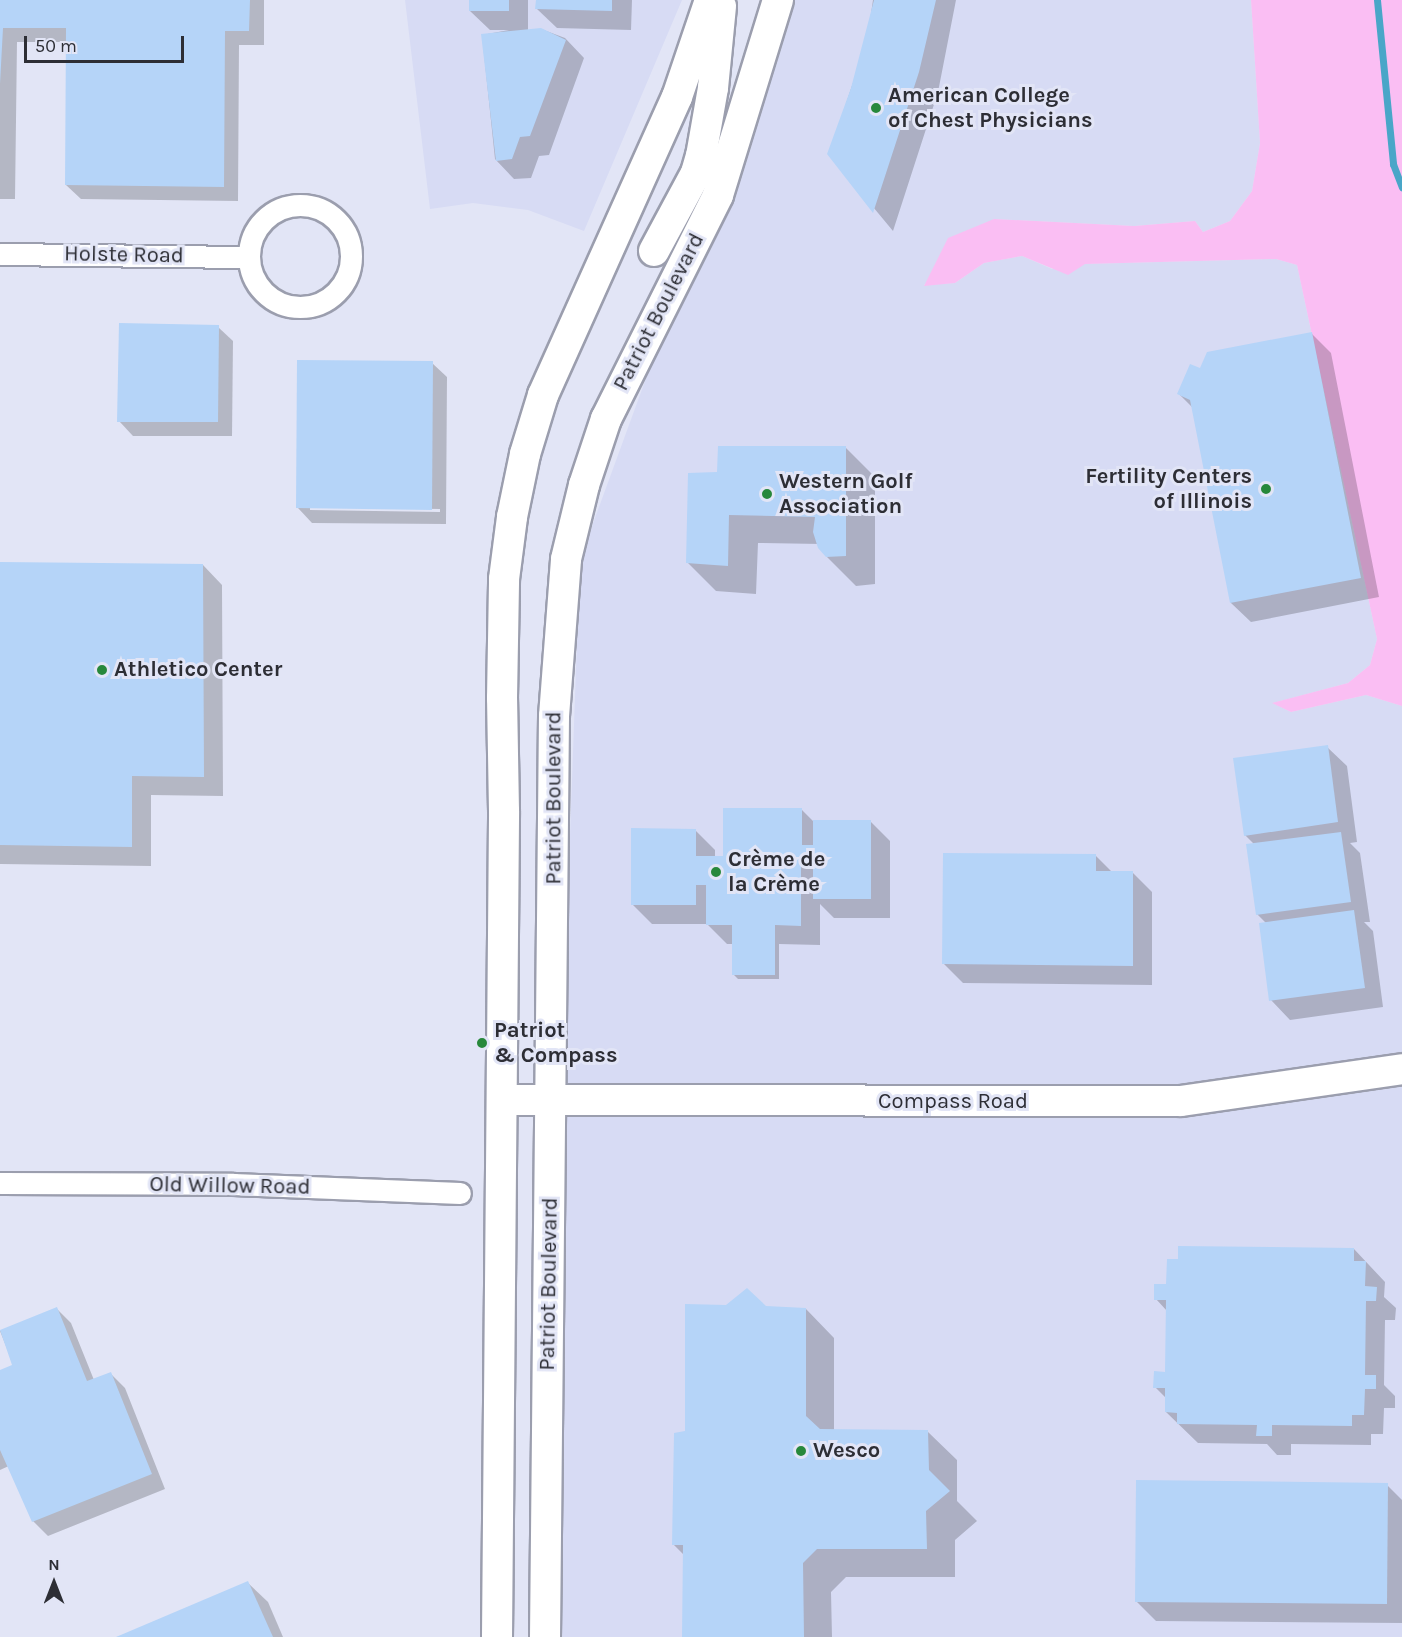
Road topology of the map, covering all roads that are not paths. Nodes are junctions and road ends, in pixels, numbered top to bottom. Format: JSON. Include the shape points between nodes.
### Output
{"nodes":[{"id":1,"x":710,"y":0,"type":"edge"},
{"id":2,"x":721,"y":0,"type":"edge"},
{"id":3,"x":778,"y":0,"type":"edge"},
{"id":4,"x":654,"y":251,"type":"junction"},
{"id":5,"x":0,"y":254,"type":"edge"},
{"id":6,"x":248,"y":257,"type":"junction"},
{"id":7,"x":600,"y":264,"type":"junction"},
{"id":8,"x":681,"y":266,"type":"junction"},
{"id":9,"x":1402,"y":1069,"type":"edge"},
{"id":10,"x":502,"y":1100,"type":"junction"},
{"id":11,"x":552,"y":1100,"type":"junction"},
{"id":12,"x":0,"y":1183,"type":"edge"},
{"id":13,"x":460,"y":1192,"type":"dead end"},
{"id":14,"x":497,"y":1637,"type":"edge"},
{"id":15,"x":545,"y":1637,"type":"edge"}],
"edges":[{"from":1,"to":7,"type":"main road","via":[[678,97]]},
{"from":2,"to":4,"type":"main road","via":[[713,88],[701,156],[696,173]]},
{"from":3,"to":8,"type":"main road","name":"Patriot Boulevard","via":[[718,195]]},
{"from":4,"to":7,"type":"main road"},
{"from":4,"to":8,"type":"main road"},
{"from":5,"to":6,"type":"street","name":"Holste Road"},
{"from":6,"to":6,"type":"street","via":[[255,280],[271,298],[302,307],[318,303],[338,289],[350,268],[351,252],[347,236],[332,217],[310,205],[293,205],[264,219],[254,232]]},
{"from":7,"to":10,"type":"main road","via":[[543,394],[525,454],[504,579]]},
{"from":8,"to":11,"type":"main road","name":"Patriot Boulevard","via":[[606,419],[566,559],[554,716]]},
{"from":9,"to":11,"type":"main road","name":"Compass Road","via":[[1181,1101]]},
{"from":10,"to":11,"type":"main road","name":"Compass Road"},
{"from":10,"to":14,"type":"main road"},
{"from":11,"to":15,"type":"main road","name":"Patriot Boulevard"},
{"from":12,"to":13,"type":"street","name":"Old Willow Road","via":[[233,1184]]}]}
